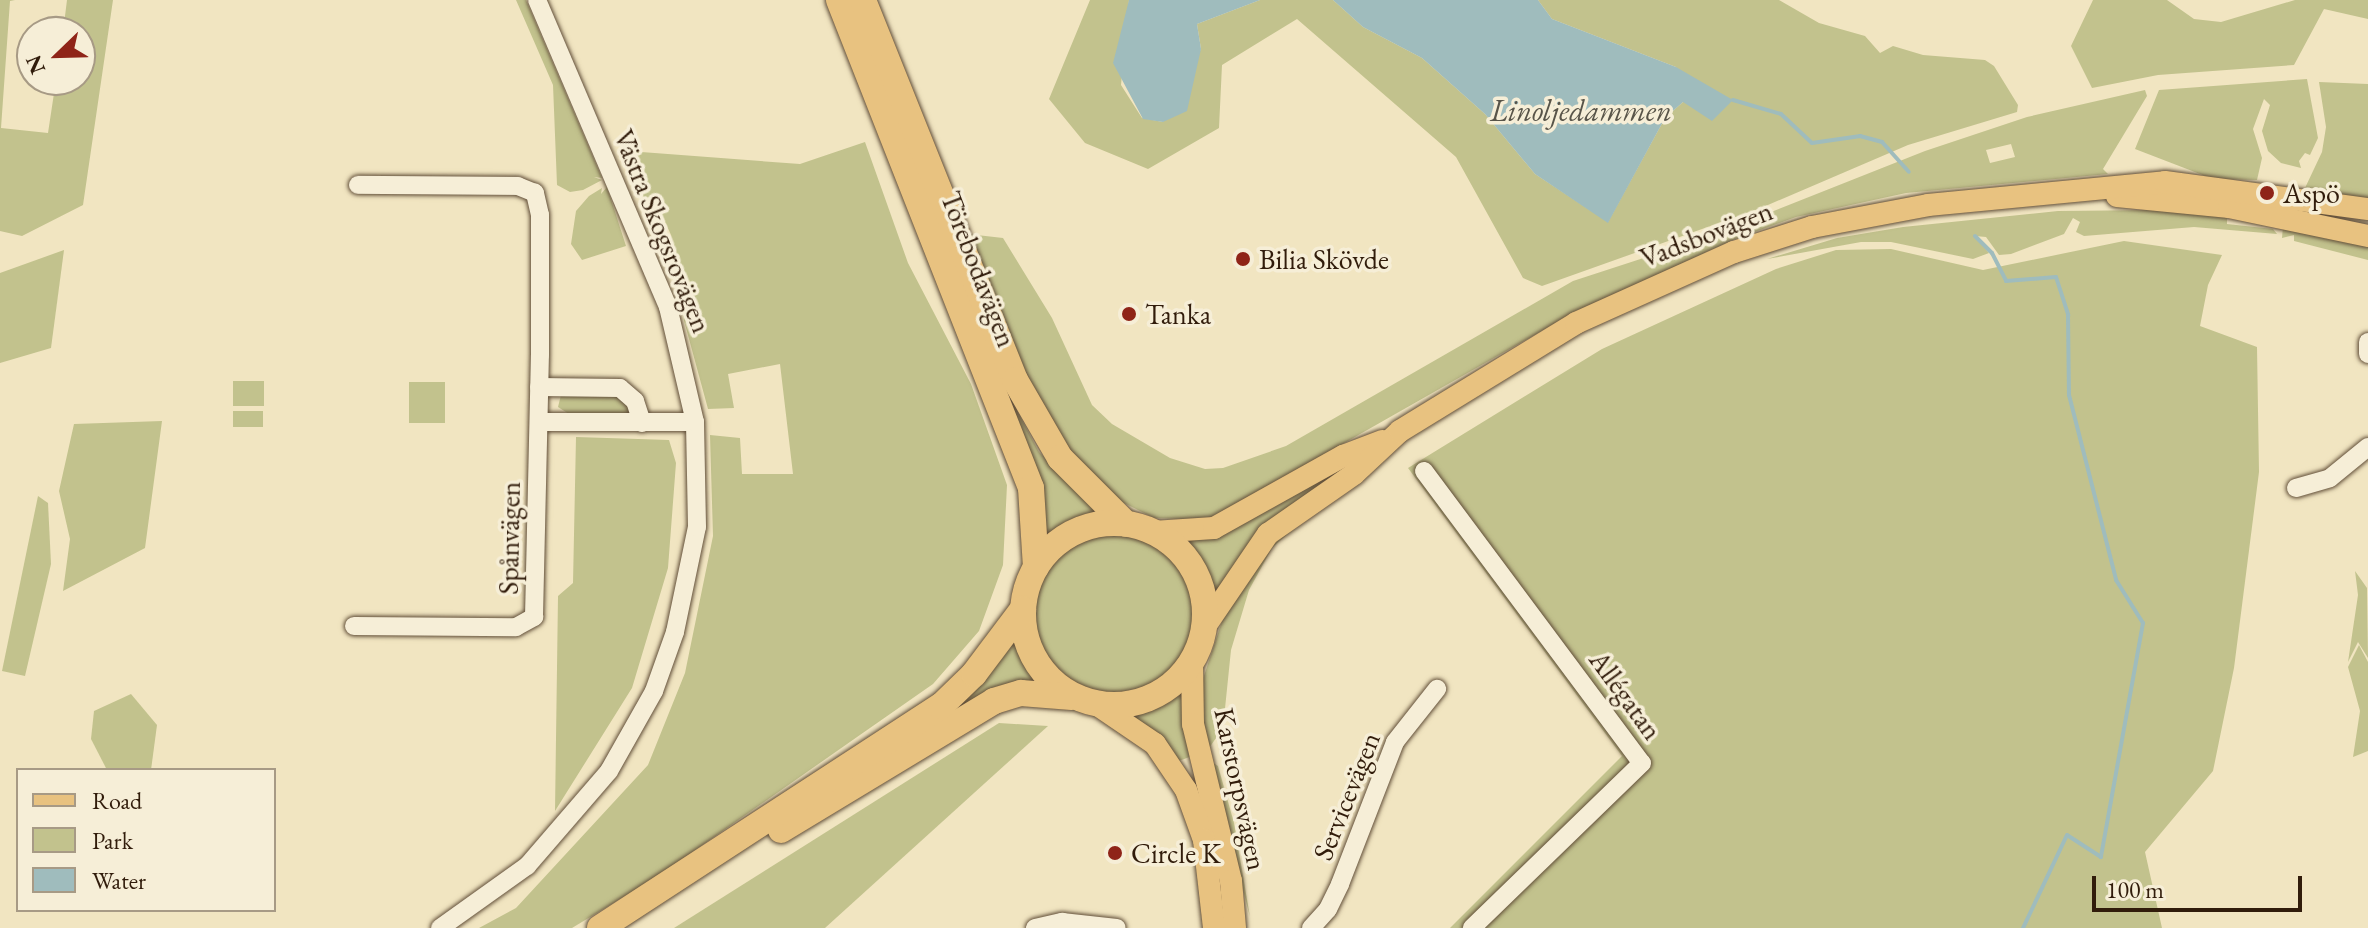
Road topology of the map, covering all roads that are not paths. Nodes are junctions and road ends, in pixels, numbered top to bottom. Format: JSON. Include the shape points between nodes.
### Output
{"nodes":[{"id":1,"x":537,"y":0,"type":"edge"},
{"id":2,"x":839,"y":0,"type":"edge"},
{"id":3,"x":863,"y":0,"type":"edge"},
{"id":4,"x":358,"y":185,"type":"dead end"},
{"id":5,"x":2080,"y":193,"type":"junction"},
{"id":6,"x":2368,"y":209,"type":"edge"},
{"id":7,"x":2368,"y":236,"type":"edge"},
{"id":8,"x":2368,"y":342,"type":"edge"},
{"id":9,"x":2368,"y":354,"type":"edge"},
{"id":10,"x":539,"y":387,"type":"junction"},
{"id":11,"x":539,"y":422,"type":"junction"},
{"id":12,"x":695,"y":422,"type":"junction"},
{"id":13,"x":642,"y":423,"type":"junction"},
{"id":14,"x":1390,"y":438,"type":"junction"},
{"id":15,"x":2368,"y":447,"type":"edge"},
{"id":16,"x":1424,"y":471,"type":"dead end"},
{"id":17,"x":2296,"y":488,"type":"dead end"},
{"id":18,"x":1126,"y":524,"type":"junction"},
{"id":19,"x":1153,"y":532,"type":"junction"},
{"id":20,"x":1036,"y":567,"type":"junction"},
{"id":21,"x":1023,"y":609,"type":"junction"},
{"id":22,"x":354,"y":626,"type":"dead end"},
{"id":23,"x":1204,"y":628,"type":"junction"},
{"id":24,"x":1192,"y":662,"type":"junction"},
{"id":25,"x":1437,"y":689,"type":"dead end"},
{"id":26,"x":1086,"y":701,"type":"junction"},
{"id":27,"x":440,"y":928,"type":"edge"},
{"id":28,"x":600,"y":928,"type":"edge"},
{"id":29,"x":626,"y":928,"type":"edge"},
{"id":30,"x":1035,"y":928,"type":"edge"},
{"id":31,"x":1117,"y":928,"type":"edge"},
{"id":32,"x":1214,"y":928,"type":"edge"},
{"id":33,"x":1235,"y":928,"type":"edge"},
{"id":34,"x":1311,"y":928,"type":"edge"},
{"id":35,"x":1472,"y":928,"type":"edge"}],
"edges":[{"from":1,"to":12,"type":"street","name":"Västra Skogsrovägen","via":[[668,307]]},
{"from":2,"to":20,"type":"highway","name":"Törebodavägen","via":[[1031,488]]},
{"from":3,"to":18,"type":"highway","name":"Törebodavägen","via":[[1015,380],[1060,458]]},
{"from":4,"to":10,"type":"street","name":"Spånvägen","via":[[518,186],[535,193],[540,215]]},
{"from":5,"to":6,"type":"main road","name":"Vadsbovägen","via":[[2165,182]]},
{"from":5,"to":7,"type":"main road","name":"Vadsbovägen","via":[[2229,207]]},
{"from":5,"to":14,"type":"main road","name":"Vadsbovägen","via":[[1928,205],[1761,242],[1672,276],[1576,323]]},
{"from":8,"to":9,"type":"street"},
{"from":10,"to":11,"type":"street","name":"Spånvägen"},
{"from":10,"to":13,"type":"street","via":[[620,388],[635,401]]},
{"from":11,"to":13,"type":"street"},
{"from":11,"to":22,"type":"street","name":"Spånvägen","via":[[534,617],[516,627]]},
{"from":12,"to":13,"type":"street"},
{"from":12,"to":27,"type":"street","name":"Västra Skogsrovägen","via":[[697,527],[687,583],[664,662],[632,734],[554,839],[496,892]]},
{"from":14,"to":19,"type":"main road","name":"Vadsbovägen","via":[[1343,456],[1214,528]]},
{"from":14,"to":23,"type":"main road","name":"Vadsbovägen","via":[[1354,474],[1268,534]]},
{"from":15,"to":17,"type":"street","via":[[2330,478]]},
{"from":16,"to":35,"type":"street","name":"Allégatan","via":[[1642,763]]},
{"from":18,"to":19,"type":"highway"},
{"from":18,"to":20,"type":"highway","via":[[1074,532]]},
{"from":19,"to":23,"type":"highway","via":[[1173,544],[1195,571],[1203,593]]},
{"from":20,"to":21,"type":"highway"},
{"from":21,"to":26,"type":"highway","via":[[1026,640],[1040,668]]},
{"from":21,"to":28,"type":"highway","via":[[974,674],[941,706]]},
{"from":23,"to":24,"type":"highway"},
{"from":24,"to":26,"type":"highway","via":[[1151,698],[1124,705]]},
{"from":24,"to":33,"type":"main road","name":"Karstorpsvägen","via":[[1193,724],[1231,881]]},
{"from":25,"to":34,"type":"street","name":"Servicevägen","via":[[1395,742],[1340,884]]},
{"from":26,"to":29,"type":"highway","via":[[1021,693],[994,701]]},
{"from":26,"to":32,"type":"main road","name":"Karstorpsvägen","via":[[1155,744],[1186,790],[1207,854]]},
{"from":30,"to":31,"type":"street","via":[[1062,922]]}]}
